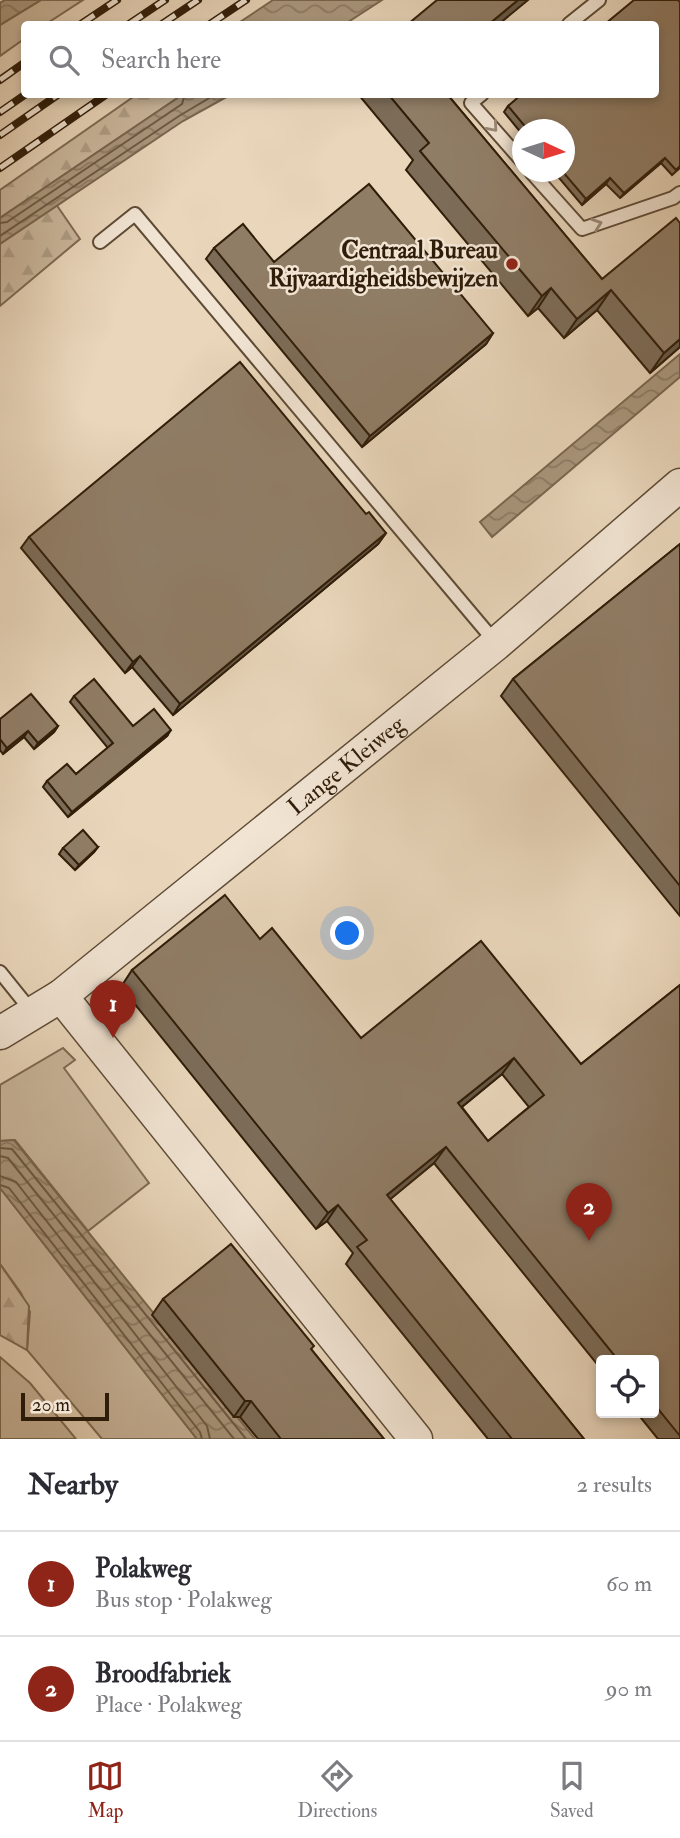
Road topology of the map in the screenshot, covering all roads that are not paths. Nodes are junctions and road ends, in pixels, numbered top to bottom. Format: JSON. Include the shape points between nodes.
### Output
{"nodes":[{"id":1,"x":599,"y":0,"type":"edge"},
{"id":2,"x":573,"y":21,"type":"edge"},
{"id":3,"x":477,"y":98,"type":"edge"},
{"id":4,"x":512,"y":150,"type":"edge"},
{"id":5,"x":540,"y":182,"type":"edge"},
{"id":6,"x":678,"y":199,"type":"edge"},
{"id":7,"x":100,"y":242,"type":"dead end"},
{"id":8,"x":680,"y":485,"type":"edge"},
{"id":9,"x":496,"y":644,"type":"junction"},
{"id":10,"x":0,"y":972,"type":"edge"},
{"id":11,"x":61,"y":996,"type":"junction"},
{"id":12,"x":34,"y":1013,"type":"junction"},
{"id":13,"x":0,"y":1033,"type":"edge"},
{"id":14,"x":416,"y":1439,"type":"edge"}],
"edges":[{"from":1,"to":2,"type":"lane"},
{"from":3,"to":4,"type":"lane","one_way":true,"via":[[471,103]]},
{"from":5,"to":6,"type":"lane","one_way":true,"via":[[582,229]]},
{"from":7,"to":9,"type":"lane","via":[[135,214]]},
{"from":8,"to":9,"type":"street","name":"Lange Kleiweg"},
{"from":9,"to":11,"type":"street","name":"Lange Kleiweg"},
{"from":10,"to":12,"type":"lane"},
{"from":11,"to":12,"type":"street","name":"Lange Kleiweg"},
{"from":11,"to":14,"type":"street"},
{"from":12,"to":13,"type":"street","name":"Lange Kleiweg"}]}
